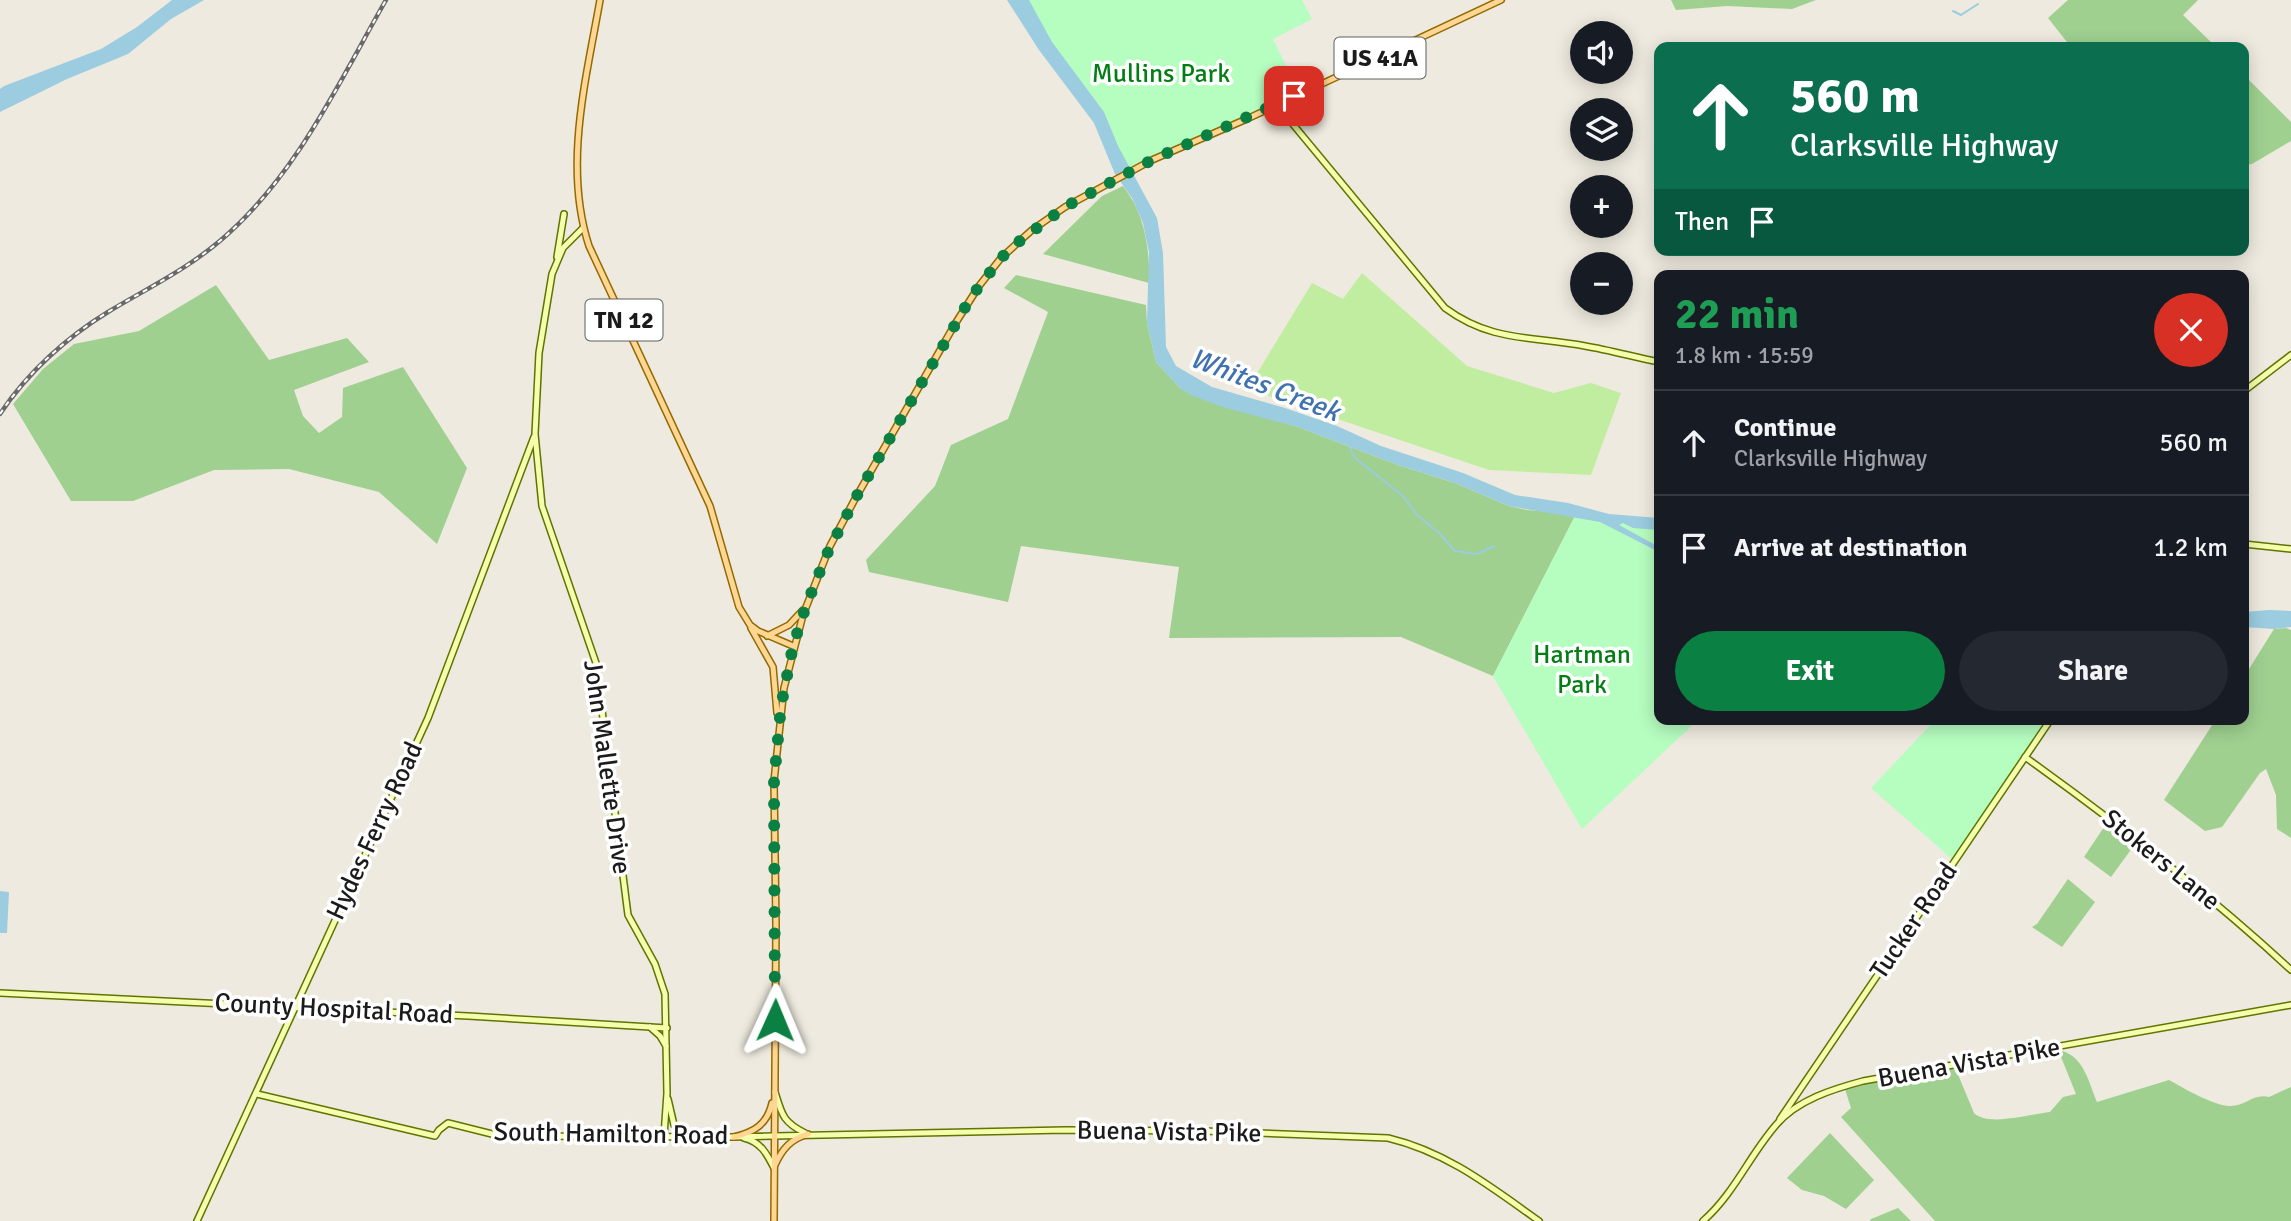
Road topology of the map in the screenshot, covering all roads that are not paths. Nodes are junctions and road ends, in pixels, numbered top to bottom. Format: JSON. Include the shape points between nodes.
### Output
{"nodes":[{"id":1,"x":600,"y":0,"type":"edge"},
{"id":2,"x":1501,"y":0,"type":"edge"},
{"id":3,"x":1277,"y":104,"type":"junction"},
{"id":4,"x":564,"y":214,"type":"dead end"},
{"id":5,"x":583,"y":228,"type":"junction"},
{"id":6,"x":556,"y":264,"type":"junction"},
{"id":7,"x":2291,"y":355,"type":"edge"},
{"id":8,"x":1654,"y":361,"type":"edge"},
{"id":9,"x":2249,"y":387,"type":"edge"},
{"id":10,"x":536,"y":437,"type":"junction"},
{"id":11,"x":2249,"y":545,"type":"edge"},
{"id":12,"x":2291,"y":549,"type":"edge"},
{"id":13,"x":805,"y":608,"type":"junction"},
{"id":14,"x":750,"y":625,"type":"junction"},
{"id":15,"x":767,"y":636,"type":"junction"},
{"id":16,"x":793,"y":646,"type":"junction"},
{"id":17,"x":2047,"y":725,"type":"edge"},
{"id":18,"x":778,"y":728,"type":"junction"},
{"id":19,"x":2025,"y":757,"type":"junction"},
{"id":20,"x":2291,"y":970,"type":"edge"},
{"id":21,"x":0,"y":993,"type":"edge"},
{"id":22,"x":2291,"y":1005,"type":"edge"},
{"id":23,"x":293,"y":1008,"type":"junction"},
{"id":24,"x":650,"y":1027,"type":"junction"},
{"id":25,"x":667,"y":1028,"type":"junction"},
{"id":26,"x":667,"y":1048,"type":"junction"},
{"id":27,"x":775,"y":1090,"type":"junction"},
{"id":28,"x":667,"y":1093,"type":"junction"},
{"id":29,"x":257,"y":1094,"type":"junction"},
{"id":30,"x":1777,"y":1124,"type":"junction"},
{"id":31,"x":808,"y":1134,"type":"junction"},
{"id":32,"x":664,"y":1136,"type":"junction"},
{"id":33,"x":775,"y":1136,"type":"junction"},
{"id":34,"x":700,"y":1137,"type":"junction"},
{"id":35,"x":734,"y":1137,"type":"junction"},
{"id":36,"x":774,"y":1168,"type":"junction"},
{"id":37,"x":197,"y":1221,"type":"edge"},
{"id":38,"x":774,"y":1221,"type":"edge"},
{"id":39,"x":1539,"y":1221,"type":"edge"},
{"id":40,"x":1703,"y":1221,"type":"edge"}],
"edges":[{"from":1,"to":5,"type":"main road","number":"TN 12","via":[[578,136]]},
{"from":2,"to":3,"type":"main road","number":"US 41A"},
{"from":3,"to":8,"type":"street","via":[[1445,308],[1462,321],[1491,333],[1584,345]]},
{"from":3,"to":13,"type":"main road","number":"US 41A","via":[[1152,160],[1065,207],[1001,258],[979,286],[841,524]]},
{"from":4,"to":6,"type":"street"},
{"from":5,"to":6,"type":"street","via":[[563,248]]},
{"from":5,"to":14,"type":"main road","number":"TN 12","via":[[709,506],[739,607]]},
{"from":6,"to":10,"type":"street","via":[[544,316]]},
{"from":7,"to":9,"type":"street"},
{"from":10,"to":23,"type":"street","name":"Hydes Ferry Road","via":[[428,718]]},
{"from":10,"to":25,"type":"street","name":"John Mallette Drive","via":[[542,506],[596,663],[628,915],[661,979]]},
{"from":11,"to":12,"type":"street"},
{"from":13,"to":15,"type":"main road","via":[[789,625]]},
{"from":13,"to":16,"type":"main road","number":"US 41A"},
{"from":14,"to":15,"type":"main road"},
{"from":14,"to":18,"type":"main road","via":[[773,667]]},
{"from":15,"to":16,"type":"main road"},
{"from":16,"to":18,"type":"main road","number":"US 41A"},
{"from":17,"to":19,"type":"street","name":"Tucker Road"},
{"from":18,"to":27,"type":"main road","number":"US 41A","via":[[774,781]]},
{"from":19,"to":20,"type":"street","name":"Stokers Lane","via":[[2110,818]]},
{"from":19,"to":30,"type":"street","name":"Tucker Road"},
{"from":21,"to":23,"type":"street","name":"County Hospital Road"},
{"from":22,"to":30,"type":"street","name":"Buena Vista Pike","via":[[1863,1081],[1826,1092]]},
{"from":23,"to":24,"type":"street","name":"County Hospital Road"},
{"from":23,"to":29,"type":"street","name":"Hydes Ferry Road"},
{"from":24,"to":25,"type":"street","name":"County Hospital Road"},
{"from":24,"to":26,"type":"street"},
{"from":25,"to":26,"type":"street","name":"John Mallette Drive"},
{"from":26,"to":28,"type":"street","name":"John Mallette Drive"},
{"from":27,"to":31,"type":"street","via":[[789,1124]]},
{"from":27,"to":33,"type":"main road","number":"US 41A"},
{"from":27,"to":35,"type":"main road","via":[[764,1122],[751,1133]]},
{"from":28,"to":32,"type":"street","name":"John Mallette Drive"},
{"from":28,"to":34,"type":"street","name":"John Mallette Drive","via":[[675,1126]]},
{"from":29,"to":32,"type":"street","name":"South Hamilton Road","via":[[435,1136],[448,1123],[500,1136]]},
{"from":29,"to":37,"type":"street","name":"Hydes Ferry Road"},
{"from":30,"to":40,"type":"street","name":"Buena Vista Pike","via":[[1721,1205]]},
{"from":31,"to":33,"type":"street","name":"Buena Vista Pike"},
{"from":31,"to":36,"type":"main road","via":[[792,1141]]},
{"from":31,"to":39,"type":"street","name":"Buena Vista Pike","via":[[1065,1130],[1388,1138],[1415,1144],[1466,1169]]},
{"from":32,"to":34,"type":"street","name":"South Hamilton Road"},
{"from":33,"to":35,"type":"street","name":"South Hamilton Road"},
{"from":33,"to":36,"type":"main road","number":"US 41A"},
{"from":34,"to":35,"type":"street","name":"South Hamilton Road"},
{"from":35,"to":36,"type":"street","via":[[758,1143]]},
{"from":36,"to":38,"type":"main road","number":"US 41A"}]}
